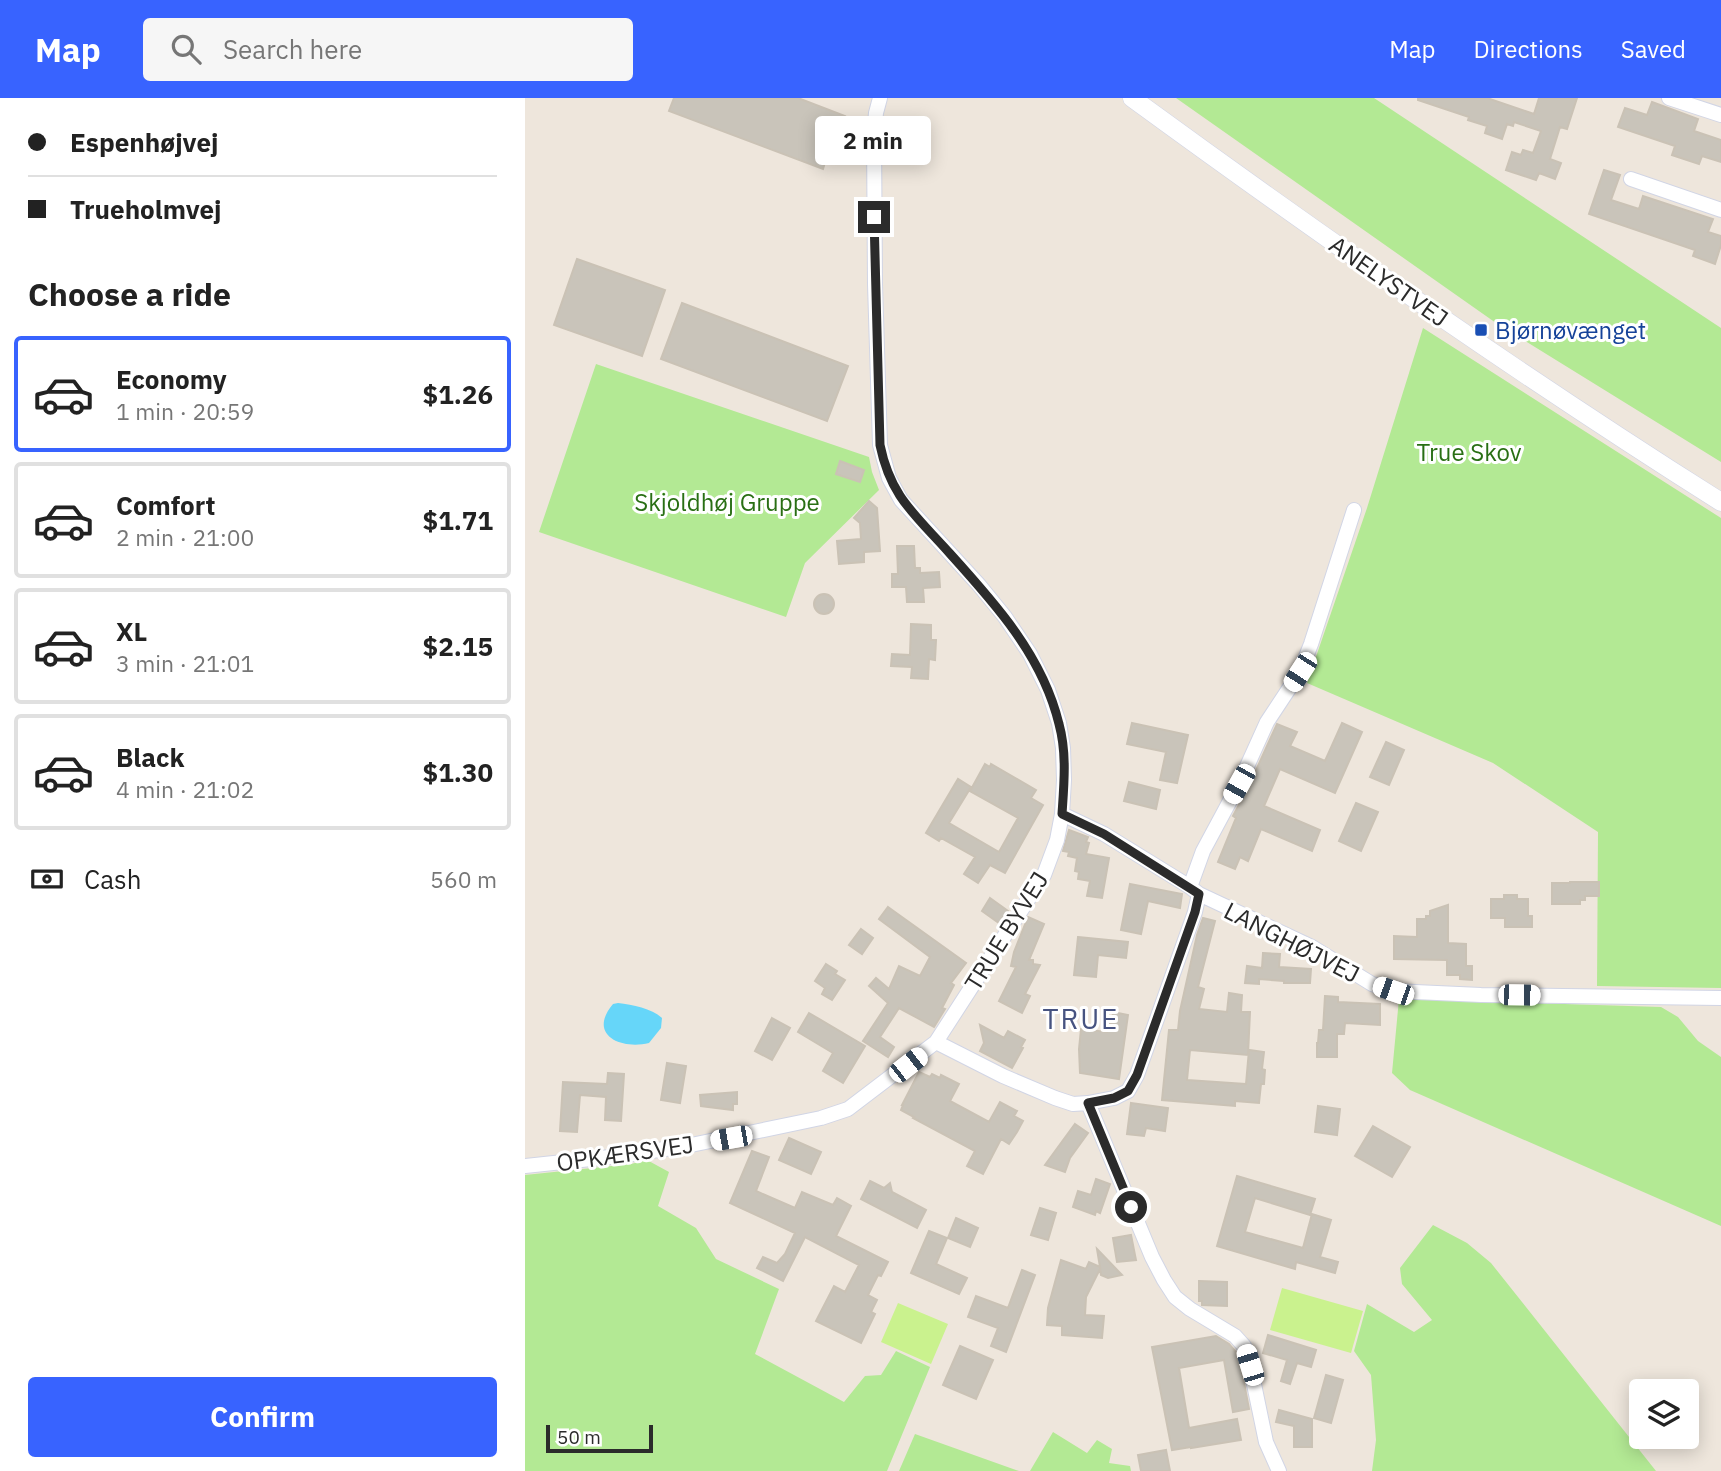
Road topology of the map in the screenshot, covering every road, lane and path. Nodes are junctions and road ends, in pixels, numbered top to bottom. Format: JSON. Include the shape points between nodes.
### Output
{"nodes":[{"id":1,"x":880,"y":98,"type":"edge"},
{"id":2,"x":1132,"y":98,"type":"edge"},
{"id":3,"x":1669,"y":98,"type":"edge"},
{"id":4,"x":1721,"y":115,"type":"edge"},
{"id":5,"x":1631,"y":179,"type":"dead end"},
{"id":6,"x":1721,"y":210,"type":"edge"},
{"id":7,"x":1721,"y":502,"type":"edge"},
{"id":8,"x":1354,"y":510,"type":"dead end"},
{"id":9,"x":1062,"y":814,"type":"junction"},
{"id":10,"x":1195,"y":891,"type":"junction"},
{"id":11,"x":1721,"y":998,"type":"edge"},
{"id":12,"x":936,"y":1042,"type":"junction"},
{"id":13,"x":1088,"y":1103,"type":"junction"},
{"id":14,"x":848,"y":1109,"type":"joint"},
{"id":15,"x":525,"y":1166,"type":"edge"},
{"id":16,"x":1279,"y":1471,"type":"edge"}],
"edges":[{"from":1,"to":9,"type":"street","name":"TRUE BYVEJ","via":[[874,133],[875,271],[884,461],[901,500],[979,585],[1030,654],[1059,723]]},
{"from":2,"to":7,"type":"street","name":"ANELYSTVEJ","via":[[1445,321]]},
{"from":3,"to":4,"type":"street"},
{"from":5,"to":6,"type":"street"},
{"from":8,"to":10,"type":"street","via":[[1300,672],[1267,722],[1202,850]]},
{"from":9,"to":10,"type":"street","via":[[1104,834]]},
{"from":9,"to":12,"type":"street","name":"TRUE BYVEJ","via":[[1044,875]]},
{"from":10,"to":11,"type":"street","name":"LANGHØJVEJ","via":[[1393,991]]},
{"from":10,"to":13,"type":"street","via":[[1195,912],[1137,1075],[1128,1091]]},
{"from":12,"to":13,"type":"street","via":[[1055,1098]]},
{"from":12,"to":14,"type":"street","name":"TRUE BYVEJ"},
{"from":13,"to":16,"type":"street","via":[[1164,1280],[1190,1310],[1244,1346],[1266,1442]]},
{"from":14,"to":15,"type":"street","name":"OPKÆRSVEJ","via":[[691,1145]]}]}
